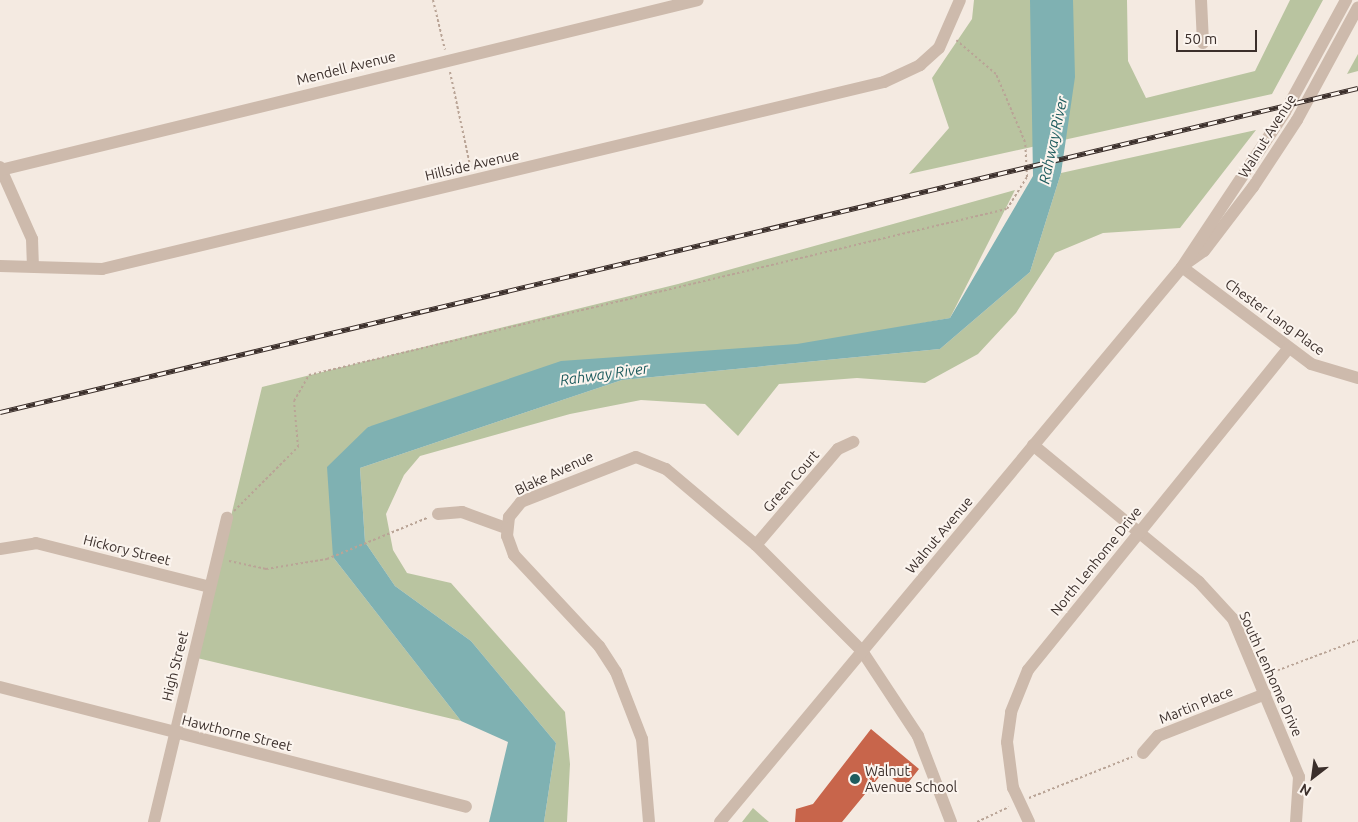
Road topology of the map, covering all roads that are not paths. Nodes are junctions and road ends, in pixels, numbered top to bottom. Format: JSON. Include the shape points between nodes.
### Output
{"nodes":[{"id":1,"x":698,"y":0,"type":"edge"},
{"id":2,"x":960,"y":0,"type":"edge"},
{"id":3,"x":1201,"y":0,"type":"edge"},
{"id":4,"x":1346,"y":0,"type":"edge"},
{"id":5,"x":1358,"y":7,"type":"edge"},
{"id":6,"x":1203,"y":43,"type":"dead end"},
{"id":7,"x":0,"y":169,"type":"edge"},
{"id":8,"x":33,"y":265,"type":"junction"},
{"id":9,"x":0,"y":266,"type":"edge"},
{"id":10,"x":1182,"y":267,"type":"junction"},
{"id":11,"x":1289,"y":348,"type":"junction"},
{"id":12,"x":1358,"y":378,"type":"edge"},
{"id":13,"x":854,"y":442,"type":"dead end"},
{"id":14,"x":1034,"y":445,"type":"junction"},
{"id":15,"x":438,"y":514,"type":"road end"},
{"id":16,"x":227,"y":518,"type":"road end"},
{"id":17,"x":506,"y":528,"type":"junction"},
{"id":18,"x":1139,"y":533,"type":"junction"},
{"id":19,"x":756,"y":545,"type":"junction"},
{"id":20,"x":0,"y":549,"type":"edge"},
{"id":21,"x":210,"y":587,"type":"junction"},
{"id":22,"x":862,"y":651,"type":"junction"},
{"id":23,"x":0,"y":688,"type":"edge"},
{"id":24,"x":1265,"y":694,"type":"junction"},
{"id":25,"x":174,"y":732,"type":"junction"},
{"id":26,"x":1143,"y":753,"type":"road end"},
{"id":27,"x":466,"y":807,"type":"dead end"},
{"id":28,"x":154,"y":822,"type":"edge"},
{"id":29,"x":649,"y":822,"type":"edge"},
{"id":30,"x":720,"y":822,"type":"edge"},
{"id":31,"x":951,"y":822,"type":"edge"},
{"id":32,"x":1029,"y":822,"type":"edge"},
{"id":33,"x":1296,"y":822,"type":"edge"}],
"edges":[{"from":1,"to":7,"type":"street","name":"Mendell Avenue"},
{"from":2,"to":8,"type":"street","name":"Hillside Avenue","via":[[949,34],[939,48],[920,65],[884,82],[93,270]]},
{"from":3,"to":6,"type":"street"},
{"from":4,"to":10,"type":"street","name":"Walnut Avenue","via":[[1284,112]]},
{"from":5,"to":10,"type":"street","name":"Walnut Avenue","via":[[1297,120],[1253,187],[1204,251]]},
{"from":7,"to":8,"type":"street","via":[[32,239]]},
{"from":8,"to":9,"type":"street","name":"Hillside Avenue"},
{"from":10,"to":11,"type":"street","name":"Chester Lang Place"},
{"from":10,"to":14,"type":"street","name":"Walnut Avenue"},
{"from":11,"to":12,"type":"street","name":"Chester Lang Place","via":[[1323,369]]},
{"from":11,"to":18,"type":"street","name":"North Lenhome Drive"},
{"from":13,"to":19,"type":"street","name":"Green Court","via":[[838,450]]},
{"from":14,"to":18,"type":"street","name":"South Lenhome Drive"},
{"from":14,"to":22,"type":"street","name":"Walnut Avenue"},
{"from":15,"to":17,"type":"street","via":[[462,512]]},
{"from":16,"to":21,"type":"street","name":"High Street"},
{"from":17,"to":19,"type":"street","name":"Blake Avenue","via":[[521,502],[636,457],[666,469]]},
{"from":17,"to":29,"type":"street","via":[[514,555],[599,646],[616,672],[642,739]]},
{"from":18,"to":24,"type":"street","name":"South Lenhome Drive","via":[[1199,582],[1233,619]]},
{"from":18,"to":32,"type":"street","name":"North Lenhome Drive","via":[[1037,657],[1021,683],[1007,742],[1018,802]]},
{"from":19,"to":22,"type":"street","name":"Blake Avenue"},
{"from":20,"to":21,"type":"street","name":"Hickory Street","via":[[36,543]]},
{"from":21,"to":25,"type":"street","name":"High Street"},
{"from":22,"to":30,"type":"street","name":"Walnut Avenue"},
{"from":22,"to":31,"type":"street","name":"Blake Avenue","via":[[918,736]]},
{"from":23,"to":25,"type":"street","name":"Hawthorne Street"},
{"from":24,"to":26,"type":"street","name":"Martin Place","via":[[1158,736]]},
{"from":24,"to":33,"type":"street","name":"South Lenhome Drive","via":[[1299,777]]},
{"from":25,"to":27,"type":"street","name":"Hawthorne Street"},
{"from":25,"to":28,"type":"street","name":"High Street"}]}
